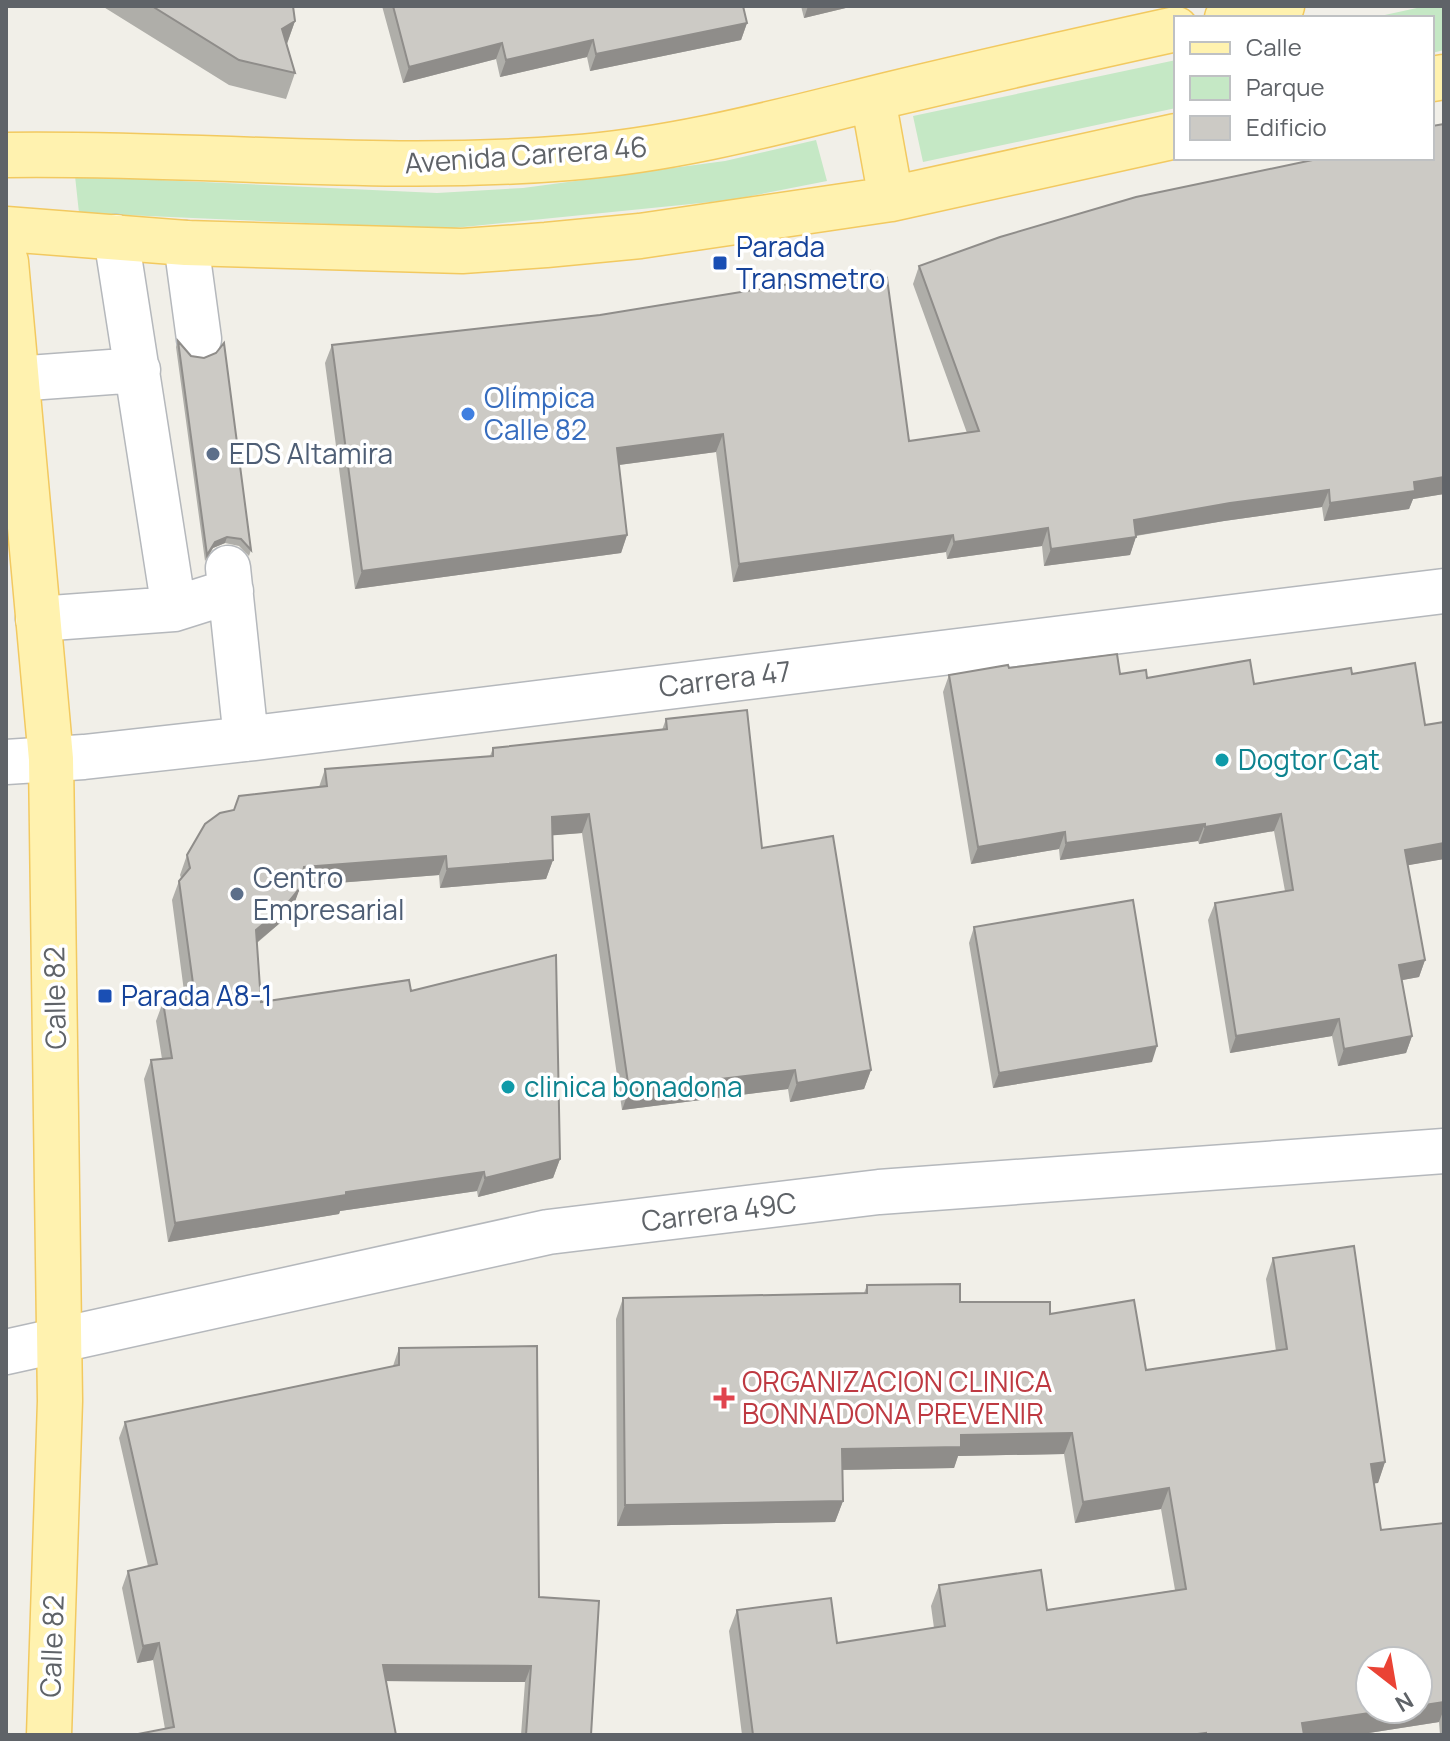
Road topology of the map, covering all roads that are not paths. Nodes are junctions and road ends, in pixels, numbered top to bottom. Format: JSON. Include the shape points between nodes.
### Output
{"nodes":[{"id":1,"x":1282,"y":6,"type":"edge"},
{"id":2,"x":1236,"y":16,"type":"edge"},
{"id":3,"x":1174,"y":29,"type":"edge"},
{"id":4,"x":873,"y":99,"type":"junction"},
{"id":5,"x":1174,"y":136,"type":"edge"},
{"id":6,"x":6,"y":155,"type":"edge"},
{"id":7,"x":891,"y":199,"type":"junction"},
{"id":8,"x":6,"y":229,"type":"edge"},
{"id":9,"x":116,"y":237,"type":"junction"},
{"id":10,"x":186,"y":243,"type":"junction"},
{"id":11,"x":6,"y":262,"type":"edge"},
{"id":12,"x":199,"y":339,"type":"dead end"},
{"id":13,"x":138,"y":370,"type":"junction"},
{"id":14,"x":15,"y":379,"type":"junction"},
{"id":15,"x":1444,"y":591,"type":"edge"},
{"id":16,"x":174,"y":609,"type":"junction"},
{"id":17,"x":38,"y":619,"type":"junction"},
{"id":18,"x":246,"y":739,"type":"junction"},
{"id":19,"x":51,"y":759,"type":"junction"},
{"id":20,"x":6,"y":762,"type":"edge"},
{"id":21,"x":1444,"y":1151,"type":"edge"},
{"id":22,"x":59,"y":1341,"type":"junction"},
{"id":23,"x":6,"y":1352,"type":"edge"},
{"id":24,"x":49,"y":1735,"type":"edge"}],
"edges":[{"from":1,"to":2,"type":"main road"},
{"from":3,"to":4,"type":"main road","name":"Avenida Carrera 46"},
{"from":4,"to":6,"type":"main road","name":"Avenida Carrera 46","via":[[648,149],[538,160],[459,165]]},
{"from":4,"to":7,"type":"main road"},
{"from":5,"to":7,"type":"main road"},
{"from":7,"to":10,"type":"main road","via":[[640,236],[462,251]]},
{"from":8,"to":9,"type":"main road"},
{"from":9,"to":10,"type":"main road"},
{"from":9,"to":13,"type":"street"},
{"from":10,"to":12,"type":"street"},
{"from":11,"to":14,"type":"main road","name":"Calle 82"},
{"from":13,"to":14,"type":"street"},
{"from":13,"to":16,"type":"street"},
{"from":14,"to":17,"type":"main road","name":"Calle 82"},
{"from":15,"to":18,"type":"street","name":"Carrera 47"},
{"from":16,"to":17,"type":"street"},
{"from":16,"to":18,"type":"street","via":[[229,580]]},
{"from":17,"to":19,"type":"main road","name":"Calle 82"},
{"from":18,"to":19,"type":"street","name":"Carrera 47"},
{"from":19,"to":20,"type":"street","name":"Carrera 47"},
{"from":19,"to":22,"type":"main road","name":"Calle 82"},
{"from":21,"to":22,"type":"street","name":"Carrera 49C","via":[[879,1192],[548,1232]]},
{"from":22,"to":23,"type":"street","name":"Carrera 49C"},
{"from":22,"to":24,"type":"main road","name":"Calle 82"}]}
